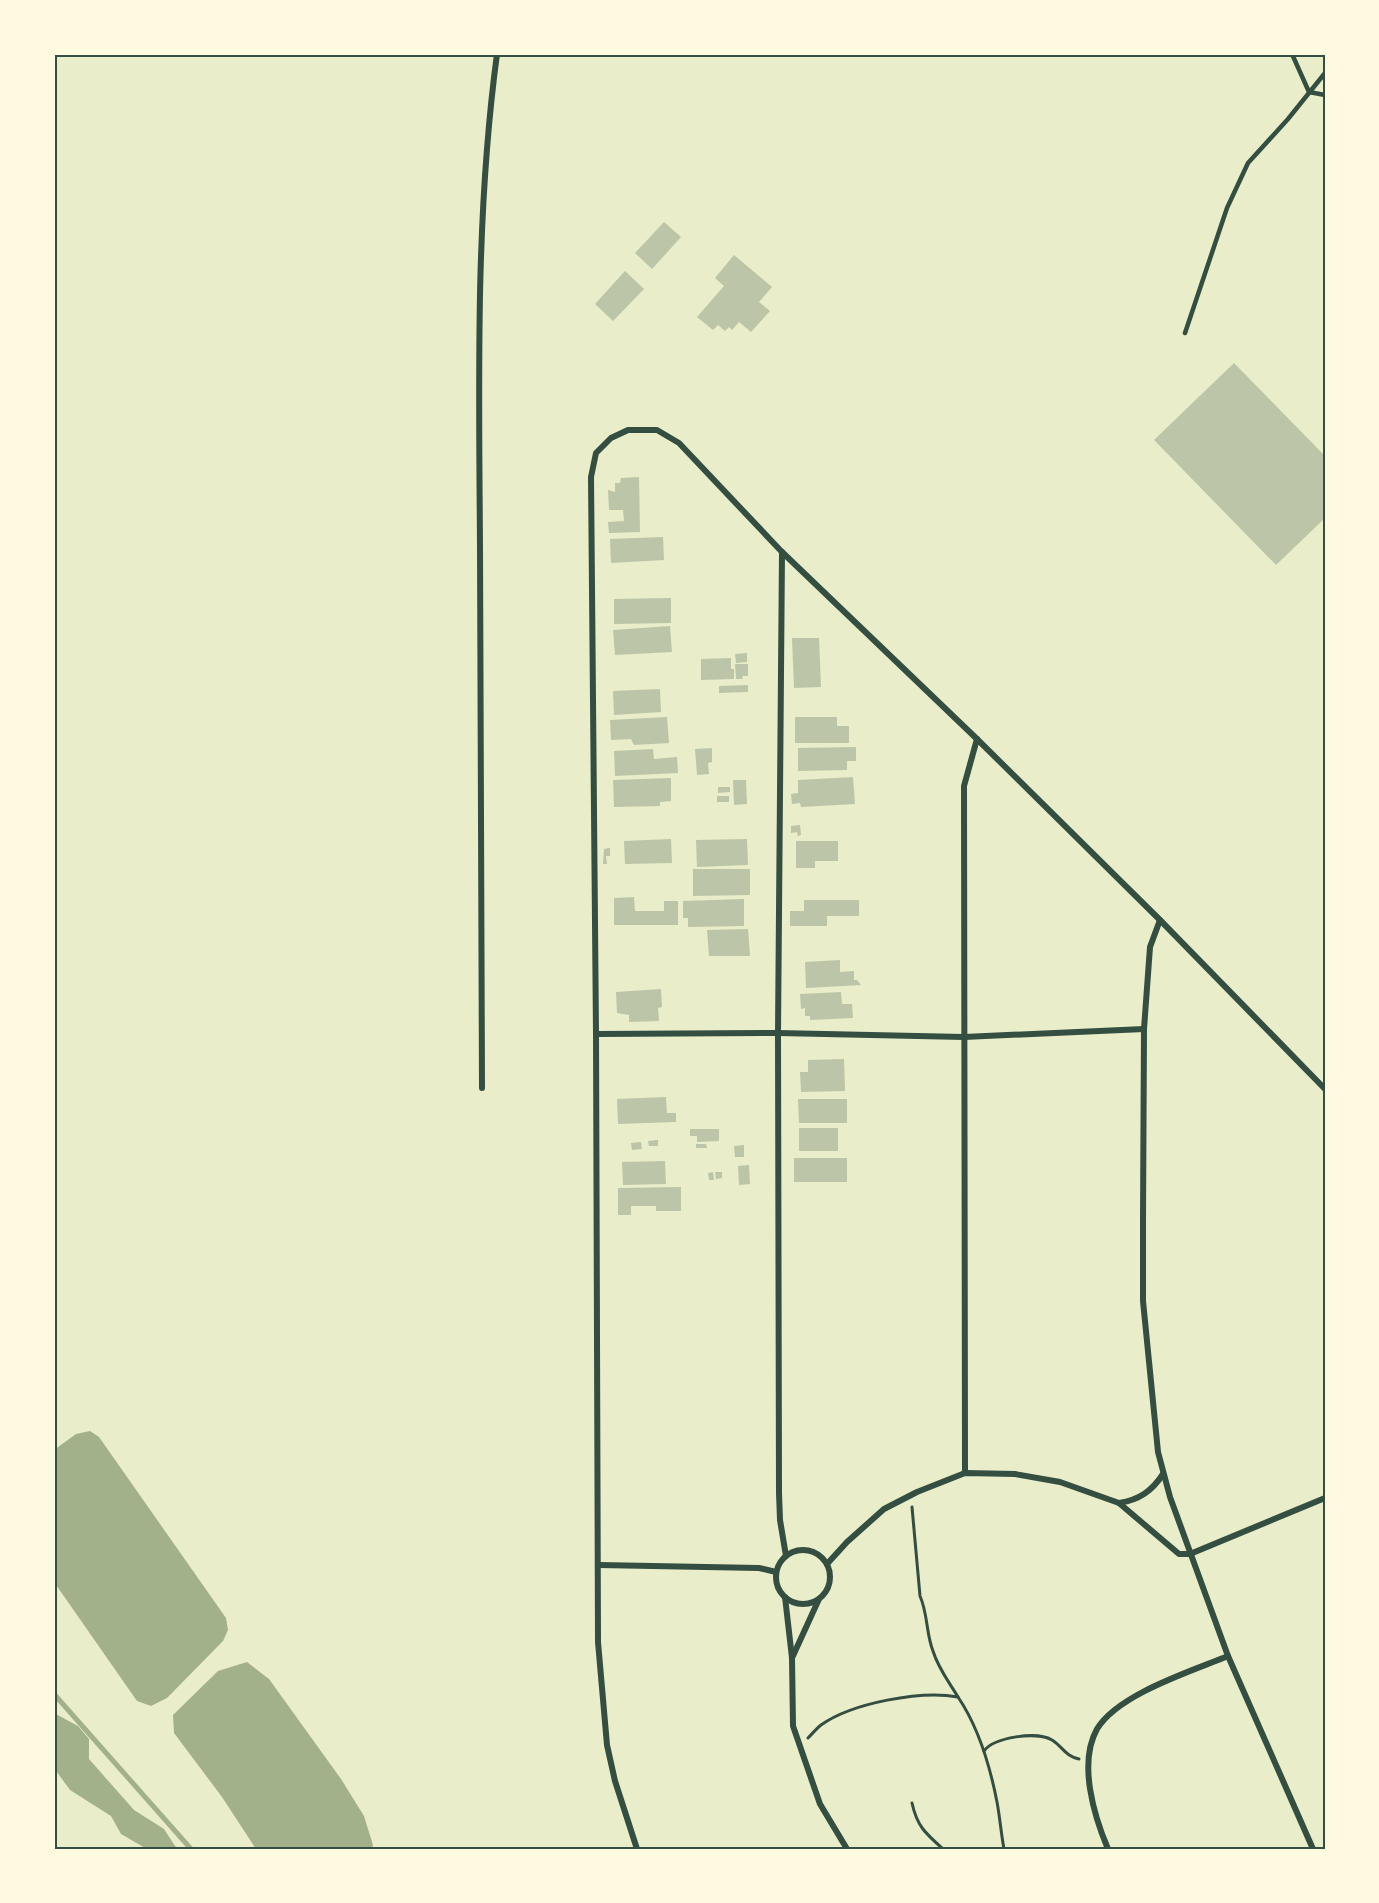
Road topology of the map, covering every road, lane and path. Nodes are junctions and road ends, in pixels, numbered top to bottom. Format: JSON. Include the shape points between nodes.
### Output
{"nodes":[{"id":1,"x":497,"y":54,"type":"edge"},
{"id":2,"x":1292,"y":54,"type":"edge"},
{"id":3,"x":1325,"y":73,"type":"edge"},
{"id":4,"x":1309,"y":92,"type":"junction"},
{"id":5,"x":1325,"y":95,"type":"edge"},
{"id":6,"x":1185,"y":333,"type":"dead end"},
{"id":7,"x":782,"y":552,"type":"junction"},
{"id":8,"x":977,"y":739,"type":"junction"},
{"id":9,"x":1160,"y":920,"type":"junction"},
{"id":10,"x":1144,"y":1029,"type":"junction"},
{"id":11,"x":778,"y":1033,"type":"junction"},
{"id":12,"x":596,"y":1034,"type":"junction"},
{"id":13,"x":964,"y":1037,"type":"junction"},
{"id":14,"x":482,"y":1088,"type":"dead end"},
{"id":15,"x":1325,"y":1089,"type":"edge"},
{"id":16,"x":966,"y":1473,"type":"junction"},
{"id":17,"x":1163,"y":1474,"type":"junction"},
{"id":18,"x":910,"y":1495,"type":"junction"},
{"id":19,"x":1325,"y":1498,"type":"edge"},
{"id":20,"x":1119,"y":1503,"type":"junction"},
{"id":21,"x":1190,"y":1554,"type":"junction"},
{"id":22,"x":786,"y":1556,"type":"junction"},
{"id":23,"x":826,"y":1564,"type":"junction"},
{"id":24,"x":599,"y":1565,"type":"junction"},
{"id":25,"x":776,"y":1572,"type":"junction"},
{"id":26,"x":785,"y":1597,"type":"junction"},
{"id":27,"x":820,"y":1598,"type":"junction"},
{"id":28,"x":1228,"y":1656,"type":"junction"},
{"id":29,"x":792,"y":1658,"type":"junction"},
{"id":30,"x":958,"y":1697,"type":"junction"},
{"id":31,"x":799,"y":1747,"type":"junction"},
{"id":32,"x":983,"y":1753,"type":"junction"},
{"id":33,"x":1089,"y":1761,"type":"junction"},
{"id":34,"x":912,"y":1803,"type":"dead end"},
{"id":35,"x":637,"y":1849,"type":"edge"},
{"id":36,"x":848,"y":1849,"type":"edge"},
{"id":37,"x":943,"y":1849,"type":"edge"},
{"id":38,"x":1004,"y":1849,"type":"edge"},
{"id":39,"x":1108,"y":1849,"type":"edge"},
{"id":40,"x":1312,"y":1849,"type":"edge"}],
"edges":[{"from":1,"to":14,"type":"street","via":[[483,203],[478,349]]},
{"from":2,"to":4,"type":"lane"},
{"from":3,"to":4,"type":"lane"},
{"from":4,"to":5,"type":"lane"},
{"from":4,"to":6,"type":"lane","via":[[1248,163],[1227,208]]},
{"from":7,"to":8,"type":"street"},
{"from":7,"to":11,"type":"street"},
{"from":7,"to":12,"type":"street","via":[[679,443],[657,430],[628,430],[611,438],[596,453],[591,477]]},
{"from":8,"to":9,"type":"street"},
{"from":8,"to":13,"type":"street","via":[[964,786]]},
{"from":9,"to":10,"type":"street","via":[[1150,947]]},
{"from":9,"to":15,"type":"street"},
{"from":10,"to":13,"type":"street"},
{"from":10,"to":17,"type":"street","via":[[1143,1301]]},
{"from":11,"to":12,"type":"street"},
{"from":11,"to":13,"type":"street"},
{"from":11,"to":22,"type":"street","via":[[779,1493]]},
{"from":12,"to":24,"type":"street"},
{"from":13,"to":16,"type":"street"},
{"from":16,"to":18,"type":"street"},
{"from":16,"to":20,"type":"street","via":[[1015,1474],[1060,1482]]},
{"from":17,"to":20,"type":"street","via":[[1145,1494]]},
{"from":17,"to":21,"type":"street"},
{"from":18,"to":23,"type":"street","via":[[884,1509]]},
{"from":18,"to":30,"type":"path","via":[[920,1596],[932,1650]]},
{"from":19,"to":21,"type":"street"},
{"from":20,"to":21,"type":"street","via":[[1179,1554]]},
{"from":21,"to":28,"type":"street"},
{"from":22,"to":23,"type":"street","via":[[804,1550],[821,1557]]},
{"from":22,"to":25,"type":"street"},
{"from":23,"to":27,"type":"street","via":[[829,1582]]},
{"from":24,"to":25,"type":"street","via":[[759,1568]]},
{"from":24,"to":35,"type":"street","via":[[598,1642],[607,1745]]},
{"from":25,"to":26,"type":"street","via":[[779,1590]]},
{"from":26,"to":27,"type":"street","via":[[802,1604]]},
{"from":26,"to":29,"type":"street"},
{"from":27,"to":29,"type":"street"},
{"from":28,"to":33,"type":"street","via":[[1143,1692],[1114,1710],[1097,1729]]},
{"from":28,"to":40,"type":"street"},
{"from":29,"to":31,"type":"street","via":[[793,1726]]},
{"from":30,"to":31,"type":"path","via":[[908,1696],[848,1711],[821,1725]]},
{"from":30,"to":32,"type":"path","via":[[969,1713]]},
{"from":31,"to":36,"type":"street","via":[[820,1804]]},
{"from":32,"to":33,"type":"path","via":[[988,1746],[1003,1740],[1041,1735],[1070,1757]]},
{"from":32,"to":38,"type":"path","via":[[995,1790]]},
{"from":33,"to":39,"type":"street","via":[[1088,1780]]},
{"from":34,"to":37,"type":"path","via":[[921,1829]]}]}
